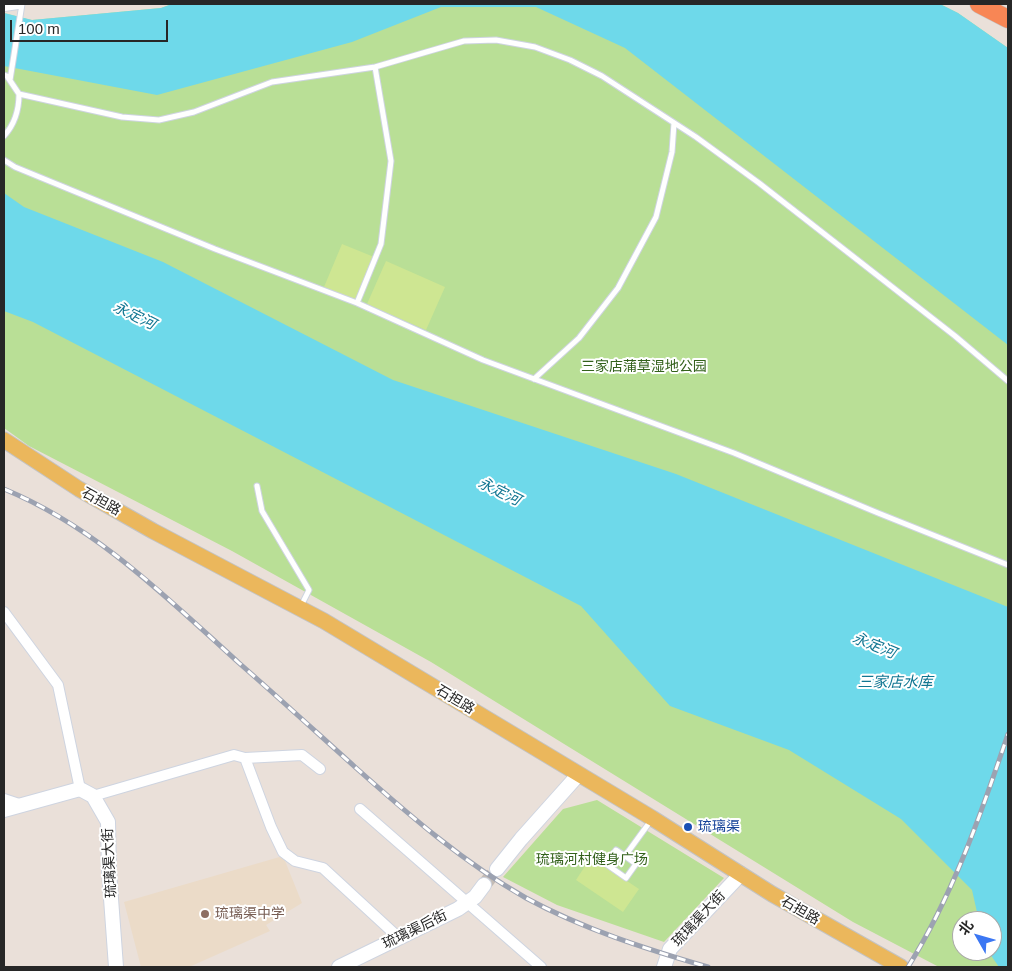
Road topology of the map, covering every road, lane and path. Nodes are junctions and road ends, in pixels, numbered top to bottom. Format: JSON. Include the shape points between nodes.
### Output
{"nodes":[{"id":1,"x":18,"y":4,"type":"edge"},
{"id":2,"x":22,"y":4,"type":"edge"},
{"id":3,"x":979,"y":4,"type":"edge"},
{"id":4,"x":4,"y":6,"type":"edge"},
{"id":5,"x":1008,"y":19,"type":"edge"},
{"id":6,"x":375,"y":66,"type":"junction"},
{"id":7,"x":4,"y":75,"type":"edge"},
{"id":8,"x":10,"y":81,"type":"junction"},
{"id":9,"x":19,"y":94,"type":"junction"},
{"id":10,"x":674,"y":123,"type":"junction"},
{"id":11,"x":4,"y":136,"type":"edge"},
{"id":12,"x":4,"y":160,"type":"edge"},
{"id":13,"x":357,"y":303,"type":"junction"},
{"id":14,"x":534,"y":379,"type":"junction"},
{"id":15,"x":1008,"y":381,"type":"edge"},
{"id":16,"x":4,"y":440,"type":"edge"},
{"id":17,"x":257,"y":486,"type":"dead end"},
{"id":18,"x":1008,"y":565,"type":"edge"},
{"id":19,"x":299,"y":608,"type":"junction"},
{"id":20,"x":4,"y":612,"type":"edge"},
{"id":21,"x":245,"y":758,"type":"junction"},
{"id":22,"x":320,"y":768,"type":"dead end"},
{"id":23,"x":579,"y":774,"type":"junction"},
{"id":24,"x":87,"y":792,"type":"junction"},
{"id":25,"x":4,"y":799,"type":"edge"},
{"id":26,"x":23,"y":805,"type":"junction"},
{"id":27,"x":360,"y":809,"type":"dead end"},
{"id":28,"x":4,"y":810,"type":"edge"},
{"id":29,"x":652,"y":818,"type":"junction"},
{"id":30,"x":625,"y":856,"type":"junction"},
{"id":31,"x":497,"y":869,"type":"tunnel mouth"},
{"id":32,"x":741,"y":874,"type":"junction"},
{"id":33,"x":484,"y":885,"type":"tunnel mouth"},
{"id":34,"x":466,"y":904,"type":"junction"},
{"id":35,"x":399,"y":938,"type":"junction"},
{"id":36,"x":116,"y":967,"type":"edge"},
{"id":37,"x":339,"y":967,"type":"edge"},
{"id":38,"x":541,"y":967,"type":"edge"},
{"id":39,"x":664,"y":967,"type":"edge"},
{"id":40,"x":901,"y":967,"type":"edge"}],
"edges":[{"from":1,"to":4,"type":"street"},
{"from":2,"to":8,"type":"lane"},
{"from":3,"to":5,"type":"highway"},
{"from":6,"to":9,"type":"lane","via":[[272,82],[194,112],[159,120],[122,117]]},
{"from":6,"to":10,"type":"lane","via":[[464,41],[496,40],[536,46],[602,76]]},
{"from":6,"to":13,"type":"lane","via":[[391,161],[381,244]]},
{"from":7,"to":8,"type":"lane"},
{"from":8,"to":9,"type":"lane"},
{"from":9,"to":11,"type":"lane","via":[[15,120]]},
{"from":10,"to":14,"type":"lane","via":[[672,152],[656,217],[631,265],[618,288],[579,338]]},
{"from":10,"to":15,"type":"lane","via":[[759,183]]},
{"from":12,"to":13,"type":"lane","via":[[215,249]]},
{"from":13,"to":14,"type":"lane","via":[[483,360]]},
{"from":14,"to":18,"type":"lane","via":[[734,453]]},
{"from":16,"to":19,"type":"main road","name":"石担路","via":[[79,490]]},
{"from":17,"to":19,"type":"lane","via":[[262,512],[308,590]]},
{"from":19,"to":23,"type":"main road","name":"石担路"},
{"from":20,"to":24,"type":"street","via":[[58,685]]},
{"from":21,"to":22,"type":"street","via":[[302,755]]},
{"from":21,"to":24,"type":"street","via":[[234,755]]},
{"from":21,"to":35,"type":"street","via":[[283,852],[295,861],[323,868]]},
{"from":23,"to":29,"type":"main road","name":"石担路"},
{"from":23,"to":31,"type":"street"},
{"from":24,"to":26,"type":"street"},
{"from":24,"to":36,"type":"street","name":"琉璃渠大街","via":[[108,822]]},
{"from":25,"to":26,"type":"street"},
{"from":26,"to":28,"type":"street"},
{"from":27,"to":34,"type":"street"},
{"from":29,"to":30,"type":"lane"},
{"from":29,"to":32,"type":"main road","name":"石担路"},
{"from":30,"to":30,"type":"lane","via":[[636,864],[626,878],[606,864],[616,850]]},
{"from":32,"to":39,"type":"street","name":"琉璃渠大街","via":[[670,949]]},
{"from":32,"to":40,"type":"main road","name":"石担路"},
{"from":33,"to":34,"type":"street","name":"琉璃渠后街"},
{"from":34,"to":35,"type":"street","name":"琉璃渠后街"},
{"from":34,"to":38,"type":"street"},
{"from":35,"to":37,"type":"street","name":"琉璃渠后街"}]}
